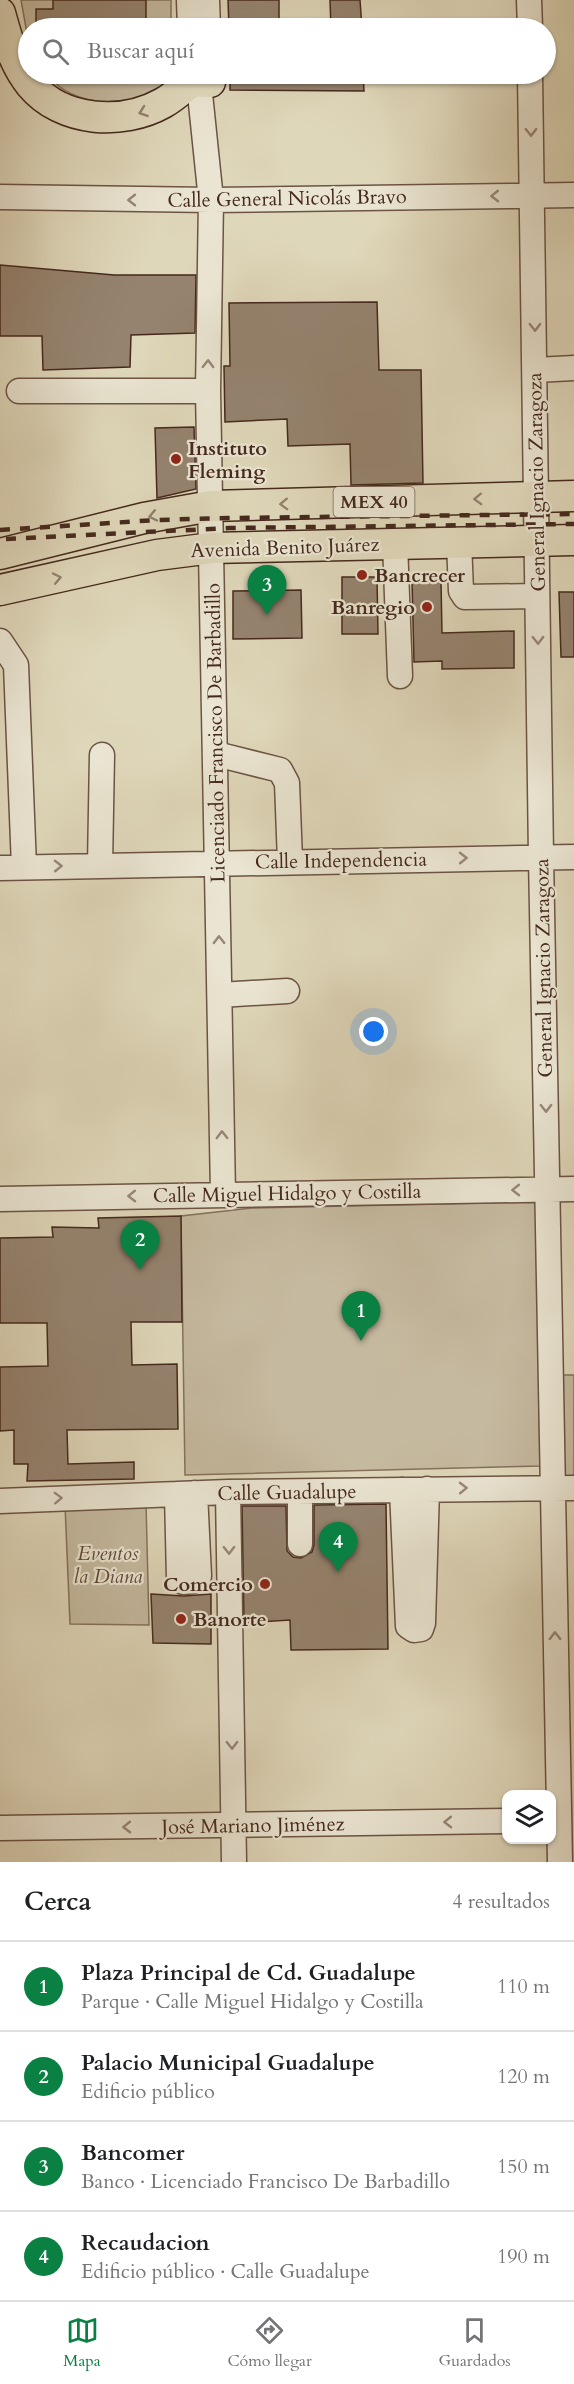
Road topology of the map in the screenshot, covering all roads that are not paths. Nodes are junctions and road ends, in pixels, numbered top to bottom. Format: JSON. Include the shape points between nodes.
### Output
{"nodes":[{"id":1,"x":189,"y":0,"type":"edge"},
{"id":2,"x":207,"y":0,"type":"edge"},
{"id":3,"x":529,"y":0,"type":"edge"},
{"id":4,"x":0,"y":13,"type":"edge"},
{"id":5,"x":190,"y":18,"type":"edge"},
{"id":6,"x":208,"y":18,"type":"edge"},
{"id":7,"x":530,"y":18,"type":"edge"},
{"id":8,"x":0,"y":27,"type":"edge"},
{"id":9,"x":0,"y":41,"type":"edge"},
{"id":10,"x":18,"y":64,"type":"edge"},
{"id":11,"x":31,"y":84,"type":"edge"},
{"id":12,"x":195,"y":84,"type":"edge"},
{"id":13,"x":200,"y":84,"type":"edge"},
{"id":14,"x":530,"y":84,"type":"edge"},
{"id":15,"x":574,"y":195,"type":"edge"},
{"id":16,"x":532,"y":196,"type":"junction"},
{"id":17,"x":0,"y":197,"type":"edge"},
{"id":18,"x":211,"y":200,"type":"junction"},
{"id":19,"x":574,"y":368,"type":"edge"},
{"id":20,"x":536,"y":370,"type":"junction"},
{"id":21,"x":208,"y":391,"type":"junction"},
{"id":22,"x":19,"y":392,"type":"dead end"},
{"id":23,"x":574,"y":496,"type":"edge"},
{"id":24,"x":537,"y":497,"type":"junction"},
{"id":25,"x":211,"y":506,"type":"junction"},
{"id":26,"x":537,"y":540,"type":"junction"},
{"id":27,"x":574,"y":540,"type":"edge"},
{"id":28,"x":459,"y":542,"type":"junction"},
{"id":29,"x":395,"y":543,"type":"junction"},
{"id":30,"x":212,"y":548,"type":"junction"},
{"id":31,"x":6,"y":550,"type":"edge"},
{"id":32,"x":0,"y":590,"type":"edge"},
{"id":33,"x":537,"y":596,"type":"junction"},
{"id":34,"x":0,"y":641,"type":"edge"},
{"id":35,"x":400,"y":676,"type":"dead end"},
{"id":36,"x":216,"y":754,"type":"junction"},
{"id":37,"x":102,"y":755,"type":"dead end"},
{"id":38,"x":541,"y":857,"type":"junction"},
{"id":39,"x":574,"y":857,"type":"edge"},
{"id":40,"x":290,"y":861,"type":"junction"},
{"id":41,"x":218,"y":862,"type":"junction"},
{"id":42,"x":100,"y":865,"type":"junction"},
{"id":43,"x":24,"y":867,"type":"junction"},
{"id":44,"x":0,"y":868,"type":"edge"},
{"id":45,"x":287,"y":991,"type":"dead end"},
{"id":46,"x":220,"y":995,"type":"junction"},
{"id":47,"x":547,"y":1189,"type":"junction"},
{"id":48,"x":574,"y":1189,"type":"edge"},
{"id":49,"x":223,"y":1194,"type":"junction"},
{"id":50,"x":0,"y":1199,"type":"edge"},
{"id":51,"x":563,"y":1488,"type":"edge"},
{"id":52,"x":427,"y":1489,"type":"junction"},
{"id":53,"x":402,"y":1490,"type":"junction"},
{"id":54,"x":228,"y":1492,"type":"junction"},
{"id":55,"x":300,"y":1492,"type":"junction"},
{"id":56,"x":0,"y":1501,"type":"edge"},
{"id":57,"x":300,"y":1544,"type":"dead end"},
{"id":58,"x":562,"y":1820,"type":"edge"},
{"id":59,"x":502,"y":1821,"type":"edge"},
{"id":60,"x":234,"y":1826,"type":"junction"},
{"id":61,"x":0,"y":1828,"type":"edge"},
{"id":62,"x":234,"y":1862,"type":"edge"},
{"id":63,"x":560,"y":1862,"type":"edge"}],
"edges":[{"from":1,"to":5,"type":"street"},
{"from":2,"to":6,"type":"street"},
{"from":3,"to":7,"type":"street"},
{"from":10,"to":4,"type":"main road","one_way":true},
{"from":8,"to":9,"type":"main road"},
{"from":12,"to":11,"type":"main road","one_way":true,"via":[[135,115],[100,117],[72,112]]},
{"from":13,"to":18,"type":"street","name":"Licenciado Francisco De Barbadillo"},
{"from":14,"to":16,"type":"street","name":"General Ignacio Zaragoza","one_way":true},
{"from":15,"to":16,"type":"street","name":"Calle General Nicolás Bravo"},
{"from":16,"to":18,"type":"street","name":"Calle General Nicolás Bravo","one_way":true},
{"from":16,"to":20,"type":"street","name":"General Ignacio Zaragoza","one_way":true},
{"from":18,"to":17,"type":"street","name":"Calle General Nicolás Bravo","one_way":true},
{"from":21,"to":18,"type":"street","name":"Licenciado Francisco De Barbadillo","one_way":true},
{"from":19,"to":20,"type":"street"},
{"from":20,"to":24,"type":"street","name":"General Ignacio Zaragoza"},
{"from":21,"to":22,"type":"street"},
{"from":21,"to":25,"type":"street","name":"Licenciado Francisco De Barbadillo"},
{"from":23,"to":24,"type":"main road","name":"Avenida Benito Juárez","number":"MEX 40"},
{"from":24,"to":25,"type":"main road","name":"Avenida Benito Juárez","number":"MEX 40","one_way":true},
{"from":24,"to":26,"type":"street","name":"General Ignacio Zaragoza"},
{"from":25,"to":30,"type":"street","name":"Licenciado Francisco De Barbadillo"},
{"from":25,"to":31,"type":"main road","name":"Avenida Benito Juárez","number":"MEX 40","one_way":true},
{"from":26,"to":27,"type":"main road","name":"Avenida Benito Juárez","number":"MEX 40"},
{"from":26,"to":28,"type":"main road","name":"Avenida Benito Juárez","number":"MEX 40"},
{"from":26,"to":33,"type":"street","name":"General Ignacio Zaragoza"},
{"from":28,"to":29,"type":"main road","name":"Avenida Benito Juárez","number":"MEX 40"},
{"from":28,"to":33,"type":"street","via":[[461,591],[465,597]]},
{"from":29,"to":30,"type":"main road","name":"Avenida Benito Juárez","number":"MEX 40"},
{"from":29,"to":35,"type":"street"},
{"from":32,"to":30,"type":"main road","name":"Avenida Benito Juárez","number":"MEX 40","one_way":true,"via":[[157,555]]},
{"from":30,"to":36,"type":"street","name":"Licenciado Francisco De Barbadillo"},
{"from":33,"to":38,"type":"street","name":"General Ignacio Zaragoza","one_way":true},
{"from":34,"to":43,"type":"street","via":[[16,665]]},
{"from":36,"to":40,"type":"street","via":[[280,770],[287,783]]},
{"from":36,"to":41,"type":"street","name":"Licenciado Francisco De Barbadillo"},
{"from":37,"to":42,"type":"street"},
{"from":38,"to":39,"type":"street","name":"Calle Independencia"},
{"from":40,"to":38,"type":"street","name":"Calle Independencia","one_way":true},
{"from":38,"to":47,"type":"street","name":"General Ignacio Zaragoza","one_way":true},
{"from":40,"to":41,"type":"street","name":"Calle Independencia"},
{"from":41,"to":42,"type":"street","name":"Calle Independencia"},
{"from":46,"to":41,"type":"street","name":"Licenciado Francisco De Barbadillo","one_way":true},
{"from":43,"to":42,"type":"street","name":"Calle Independencia","one_way":true},
{"from":43,"to":44,"type":"street","name":"Calle Independencia"},
{"from":45,"to":46,"type":"street"},
{"from":49,"to":46,"type":"street","name":"Licenciado Francisco De Barbadillo","one_way":true},
{"from":47,"to":48,"type":"street","name":"Calle Miguel Hidalgo y Costilla"},
{"from":47,"to":49,"type":"street","name":"Calle Miguel Hidalgo y Costilla","one_way":true},
{"from":47,"to":51,"type":"street","name":"General Ignacio Zaragoza"},
{"from":49,"to":50,"type":"street","name":"Calle Miguel Hidalgo y Costilla","one_way":true},
{"from":52,"to":51,"type":"street","name":"Calle Guadalupe","one_way":true},
{"from":58,"to":51,"type":"street","name":"General Ignacio Zaragoza","one_way":true},
{"from":52,"to":53,"type":"street","name":"Calle Guadalupe"},
{"from":52,"to":53,"type":"street","via":[[423,1623],[422,1629],[414,1630],[408,1626]]},
{"from":53,"to":55,"type":"street","name":"Calle Guadalupe"},
{"from":54,"to":55,"type":"street","name":"Calle Guadalupe"},
{"from":56,"to":54,"type":"street","name":"Calle Guadalupe","one_way":true},
{"from":54,"to":60,"type":"street","one_way":true},
{"from":55,"to":57,"type":"street"},
{"from":58,"to":63,"type":"street","name":"General Ignacio Zaragoza"},
{"from":59,"to":60,"type":"street","name":"José Mariano Jiménez","one_way":true},
{"from":60,"to":61,"type":"street","name":"José Mariano Jiménez","one_way":true},
{"from":60,"to":62,"type":"street"}]}
